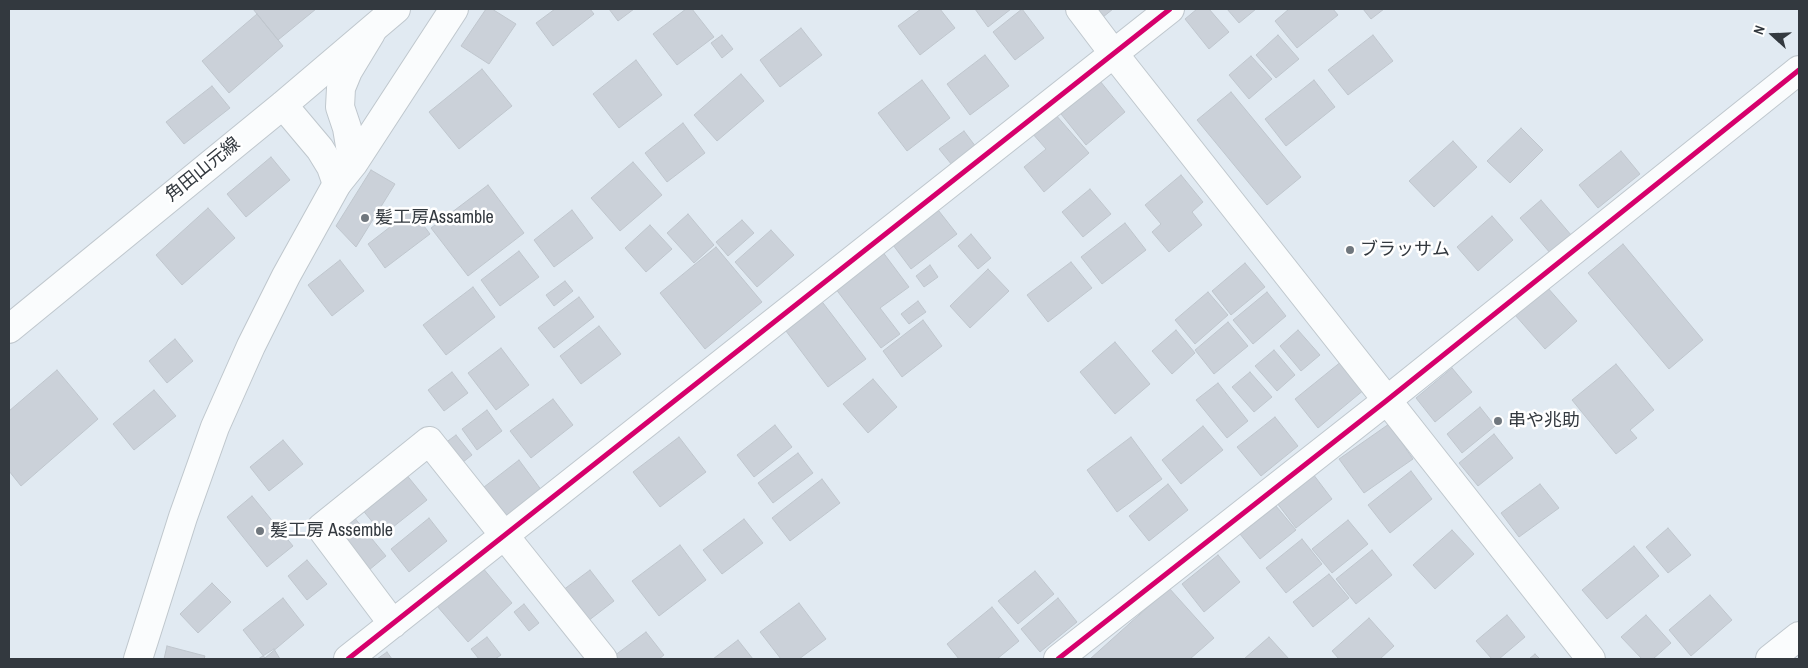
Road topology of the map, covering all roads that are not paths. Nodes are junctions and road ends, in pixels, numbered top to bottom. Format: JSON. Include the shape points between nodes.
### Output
{"nodes":[{"id":1,"x":396,"y":9,"type":"edge"},
{"id":2,"x":454,"y":9,"type":"edge"},
{"id":3,"x":1080,"y":9,"type":"edge"},
{"id":4,"x":1170,"y":9,"type":"edge"},
{"id":5,"x":374,"y":27,"type":"junction"},
{"id":6,"x":1114,"y":54,"type":"junction"},
{"id":7,"x":1799,"y":70,"type":"edge"},
{"id":8,"x":283,"y":105,"type":"junction"},
{"id":9,"x":345,"y":174,"type":"junction"},
{"id":10,"x":9,"y":329,"type":"edge"},
{"id":11,"x":1386,"y":400,"type":"junction"},
{"id":12,"x":504,"y":536,"type":"junction"},
{"id":13,"x":393,"y":624,"type":"junction"},
{"id":14,"x":1799,"y":636,"type":"edge"},
{"id":15,"x":138,"y":659,"type":"edge"},
{"id":16,"x":348,"y":659,"type":"edge"},
{"id":17,"x":603,"y":659,"type":"edge"},
{"id":18,"x":1058,"y":659,"type":"edge"},
{"id":19,"x":1591,"y":659,"type":"edge"},
{"id":20,"x":1770,"y":659,"type":"edge"}],
"edges":[{"from":1,"to":5,"type":"street","name":"角田山元線"},
{"from":2,"to":9,"type":"street"},
{"from":3,"to":6,"type":"street"},
{"from":4,"to":6,"type":"street"},
{"from":5,"to":8,"type":"street","name":"角田山元線"},
{"from":5,"to":9,"type":"street","via":[[341,88],[340,107],[347,128]]},
{"from":6,"to":11,"type":"street"},
{"from":6,"to":12,"type":"street"},
{"from":7,"to":11,"type":"street"},
{"from":8,"to":9,"type":"street","via":[[331,167]]},
{"from":8,"to":10,"type":"street","name":"角田山元線"},
{"from":9,"to":15,"type":"street","via":[[250,346],[215,427]]},
{"from":11,"to":18,"type":"street"},
{"from":11,"to":19,"type":"street"},
{"from":12,"to":13,"type":"street"},
{"from":12,"to":13,"type":"street","via":[[428,442],[321,528]]},
{"from":12,"to":17,"type":"street"},
{"from":13,"to":16,"type":"street"},
{"from":14,"to":20,"type":"street"}]}
